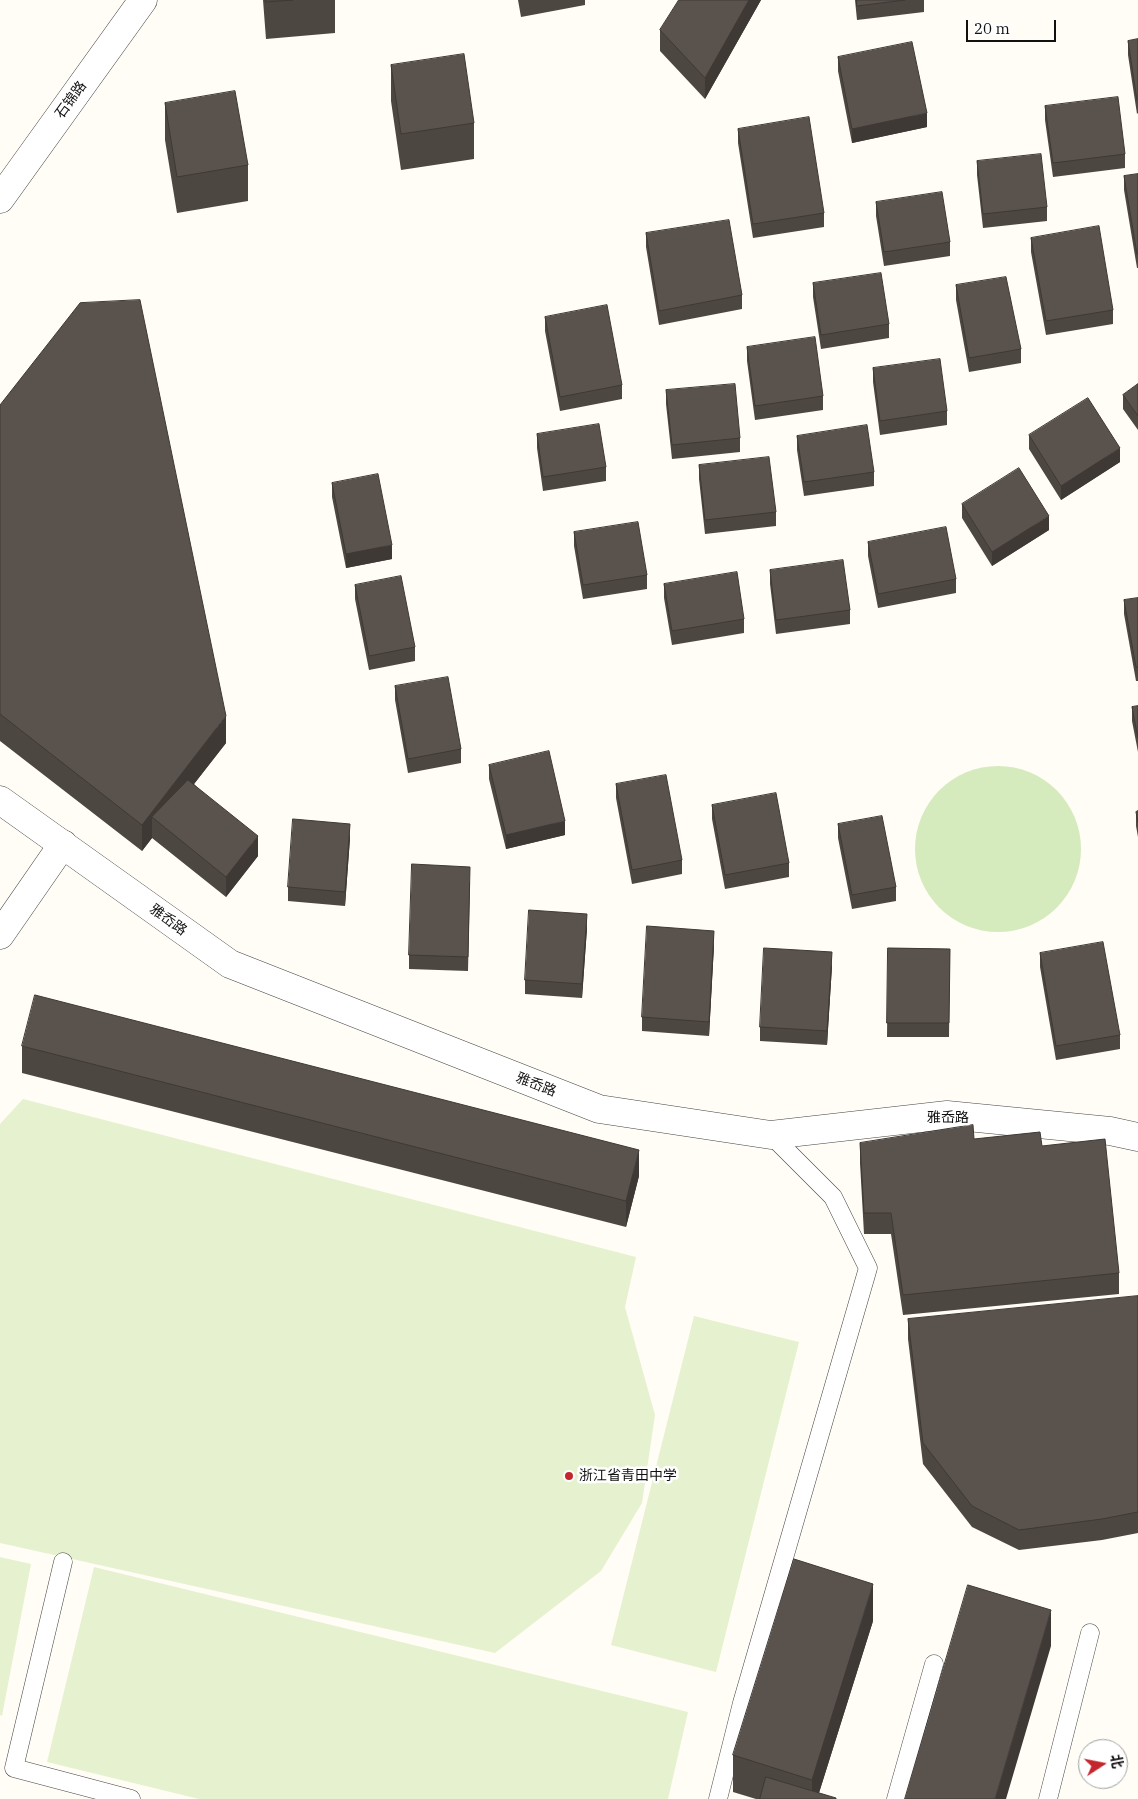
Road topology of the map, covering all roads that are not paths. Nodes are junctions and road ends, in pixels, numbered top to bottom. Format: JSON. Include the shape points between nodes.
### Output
{"nodes":[{"id":1,"x":143,"y":0,"type":"edge"},
{"id":2,"x":0,"y":199,"type":"edge"},
{"id":3,"x":0,"y":800,"type":"edge"},
{"id":4,"x":63,"y":844,"type":"junction"},
{"id":5,"x":0,"y":935,"type":"edge"},
{"id":6,"x":771,"y":1136,"type":"junction"},
{"id":7,"x":1138,"y":1137,"type":"edge"},
{"id":8,"x":63,"y":1562,"type":"dead end"},
{"id":9,"x":1090,"y":1632,"type":"dead end"},
{"id":10,"x":934,"y":1664,"type":"dead end"},
{"id":11,"x":131,"y":1799,"type":"edge"},
{"id":12,"x":718,"y":1799,"type":"edge"},
{"id":13,"x":896,"y":1799,"type":"edge"},
{"id":14,"x":1048,"y":1799,"type":"edge"}],
"edges":[{"from":1,"to":2,"type":"street","name":"石锦路"},
{"from":3,"to":4,"type":"street","name":"雅岙路"},
{"from":4,"to":5,"type":"street"},
{"from":4,"to":6,"type":"street","name":"雅岙路","via":[[230,964],[599,1109]]},
{"from":6,"to":7,"type":"street","name":"雅岙路","via":[[947,1115]]},
{"from":6,"to":12,"type":"lane","via":[[833,1197],[868,1268],[742,1703]]},
{"from":8,"to":11,"type":"lane","via":[[14,1768]]},
{"from":9,"to":14,"type":"lane"},
{"from":10,"to":13,"type":"lane"}]}
